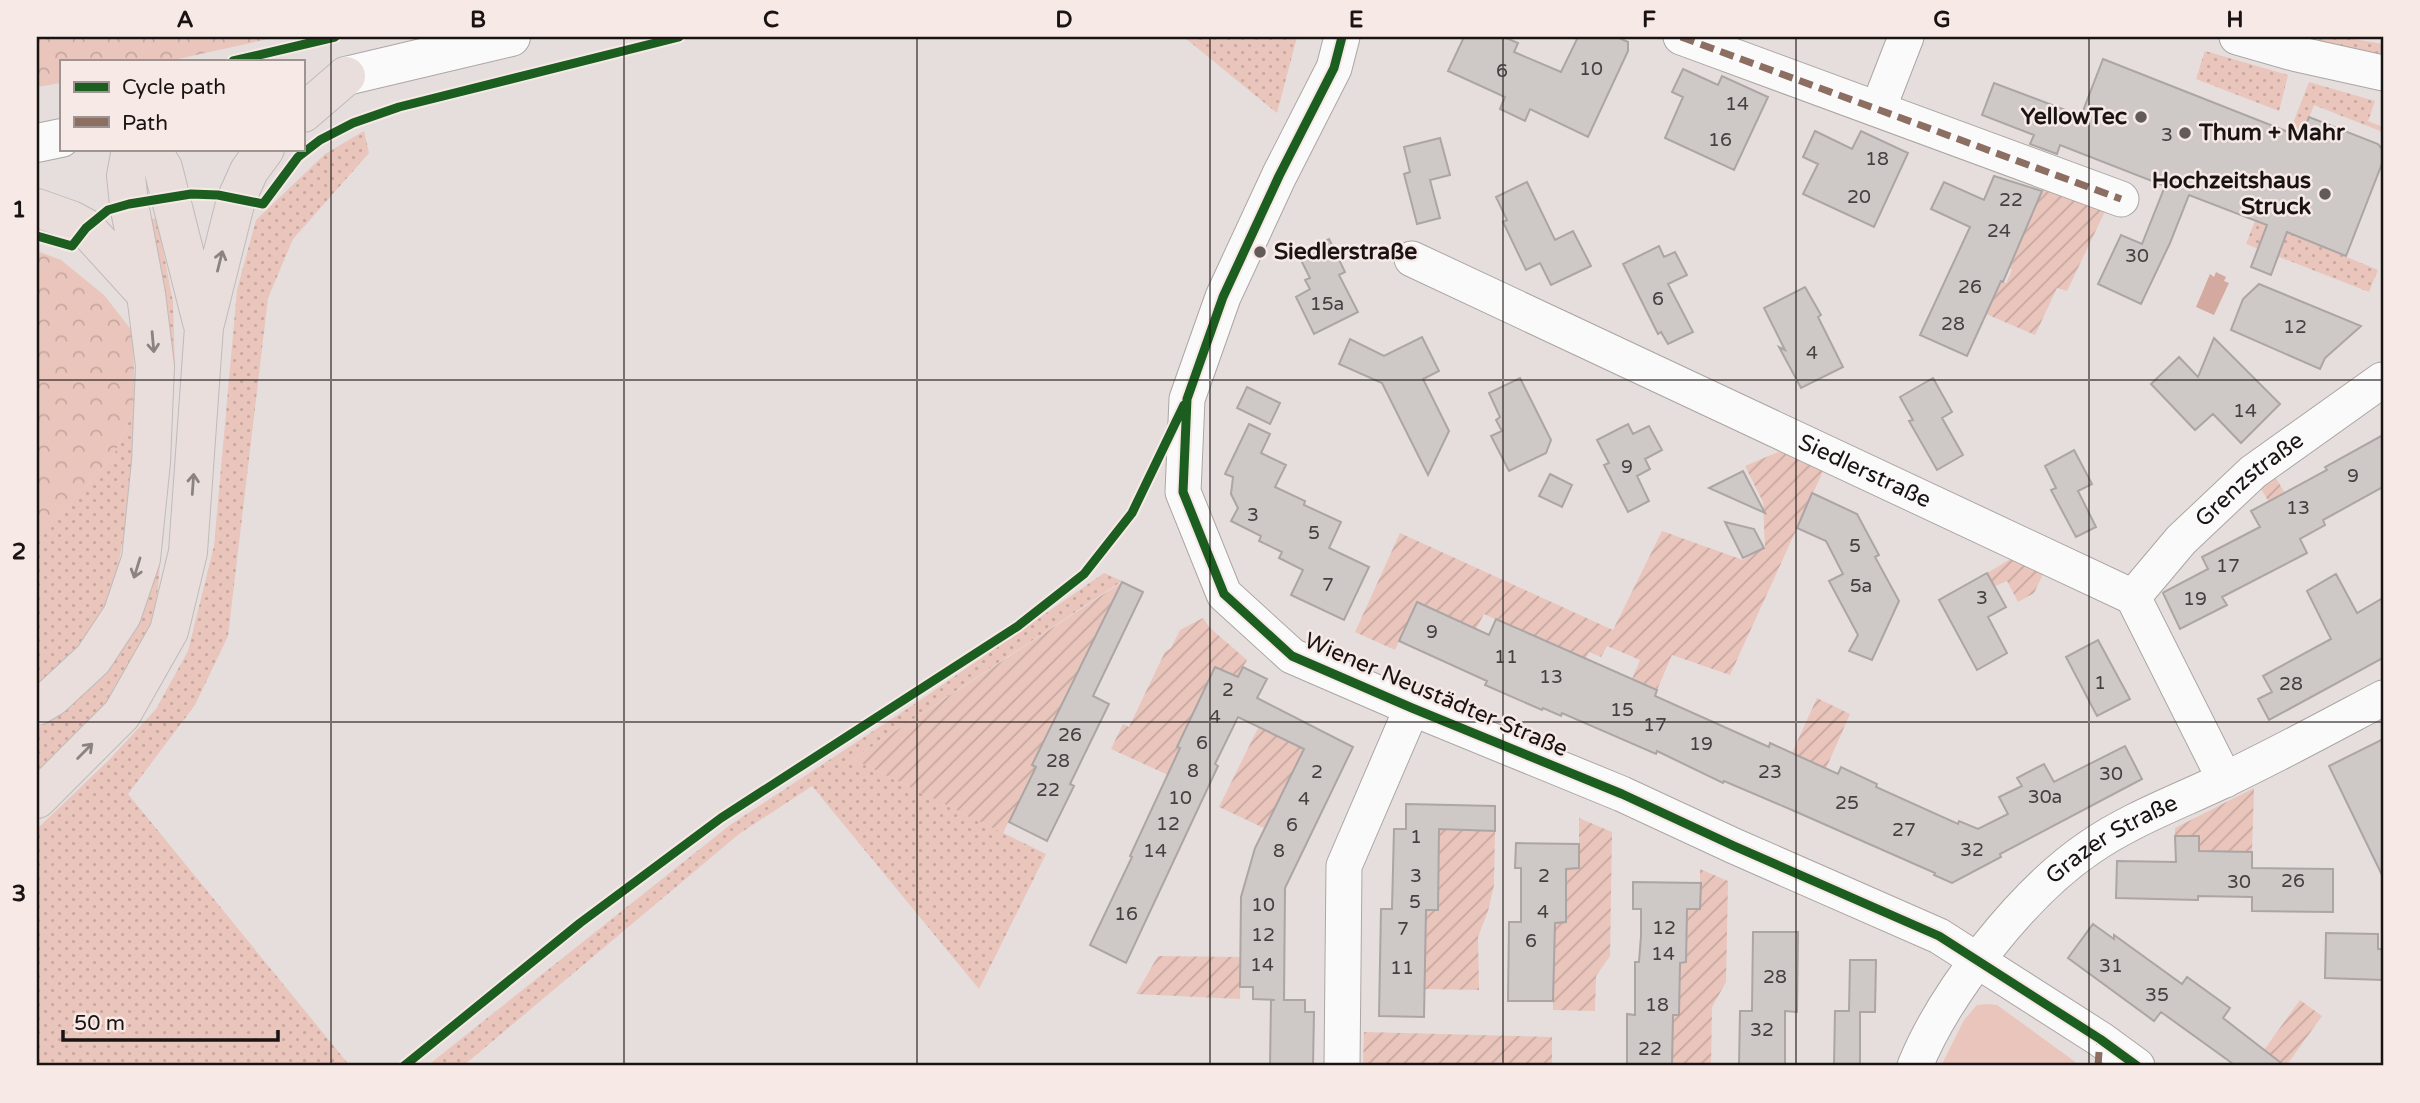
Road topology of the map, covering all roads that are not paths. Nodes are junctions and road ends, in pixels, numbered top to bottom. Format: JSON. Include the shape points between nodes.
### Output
{"nodes":[{"id":1,"x":511,"y":37,"type":"edge"},
{"id":2,"x":1342,"y":37,"type":"edge"},
{"id":3,"x":1681,"y":37,"type":"edge"},
{"id":4,"x":1906,"y":37,"type":"edge"},
{"id":5,"x":2237,"y":37,"type":"edge"},
{"id":6,"x":2383,"y":73,"type":"edge"},
{"id":7,"x":346,"y":76,"type":"junction"},
{"id":8,"x":304,"y":86,"type":"edge"},
{"id":9,"x":1878,"y":109,"type":"junction"},
{"id":10,"x":304,"y":112,"type":"edge"},
{"id":11,"x":60,"y":138,"type":"edge"},
{"id":12,"x":37,"y":143,"type":"edge"},
{"id":13,"x":131,"y":150,"type":"edge"},
{"id":14,"x":152,"y":150,"type":"edge"},
{"id":15,"x":264,"y":150,"type":"edge"},
{"id":16,"x":2121,"y":199,"type":"dead end"},
{"id":17,"x":37,"y":208,"type":"edge"},
{"id":18,"x":1412,"y":259,"type":"dead end"},
{"id":19,"x":146,"y":295,"type":"junction"},
{"id":20,"x":204,"y":327,"type":"junction"},
{"id":21,"x":2382,"y":380,"type":"edge"},
{"id":22,"x":2133,"y":597,"type":"junction"},
{"id":23,"x":2383,"y":698,"type":"edge"},
{"id":24,"x":37,"y":706,"type":"edge"},
{"id":25,"x":1412,"y":708,"type":"junction"},
{"id":26,"x":2225,"y":780,"type":"junction"},
{"id":27,"x":37,"y":799,"type":"edge"},
{"id":28,"x":1978,"y":960,"type":"junction"},
{"id":29,"x":2099,"y":1053,"type":"edge"},
{"id":30,"x":1342,"y":1066,"type":"edge"},
{"id":31,"x":1915,"y":1066,"type":"edge"},
{"id":32,"x":2137,"y":1066,"type":"edge"}],
"edges":[{"from":1,"to":7,"type":"street"},
{"from":2,"to":25,"type":"street","name":"Wiener Neustädter Straße","via":[[1334,68],[1223,297],[1187,398],[1183,492],[1224,594],[1291,655]]},
{"from":3,"to":9,"type":"street"},
{"from":4,"to":9,"type":"street"},
{"from":5,"to":6,"type":"street"},
{"from":7,"to":8,"type":"street"},
{"from":7,"to":10,"type":"highway"},
{"from":9,"to":16,"type":"street"},
{"from":11,"to":12,"type":"street"},
{"from":13,"to":19,"type":"highway","via":[[126,176]]},
{"from":14,"to":20,"type":"highway","via":[[163,168]]},
{"from":20,"to":15,"type":"highway","one_way":true,"via":[[236,200]]},
{"from":17,"to":19,"type":"highway","via":[[86,228]]},
{"from":18,"to":22,"type":"street","name":"Siedlerstraße"},
{"from":19,"to":24,"type":"highway","one_way":true,"via":[[155,366],[141,559],[122,615],[93,659]]},
{"from":27,"to":20,"type":"highway","one_way":true,"via":[[122,714],[169,631],[188,552]]},
{"from":21,"to":22,"type":"street","name":"Grenzstraße","via":[[2253,472],[2181,540]]},
{"from":22,"to":26,"type":"street"},
{"from":23,"to":26,"type":"street","name":"Grazer Straße"},
{"from":25,"to":28,"type":"street","name":"Wiener Neustädter Straße","via":[[1622,794],[1940,936]]},
{"from":25,"to":30,"type":"street","via":[[1344,866]]},
{"from":26,"to":28,"type":"street","name":"Grazer Straße","via":[[2090,847],[2056,874]]},
{"from":28,"to":29,"type":"street","name":"Wiener Neustädter Straße"},
{"from":28,"to":31,"type":"street","name":"Grazer Straße","via":[[1940,1016]]},
{"from":29,"to":32,"type":"street","name":"Wiener Neustädter Straße"}]}
